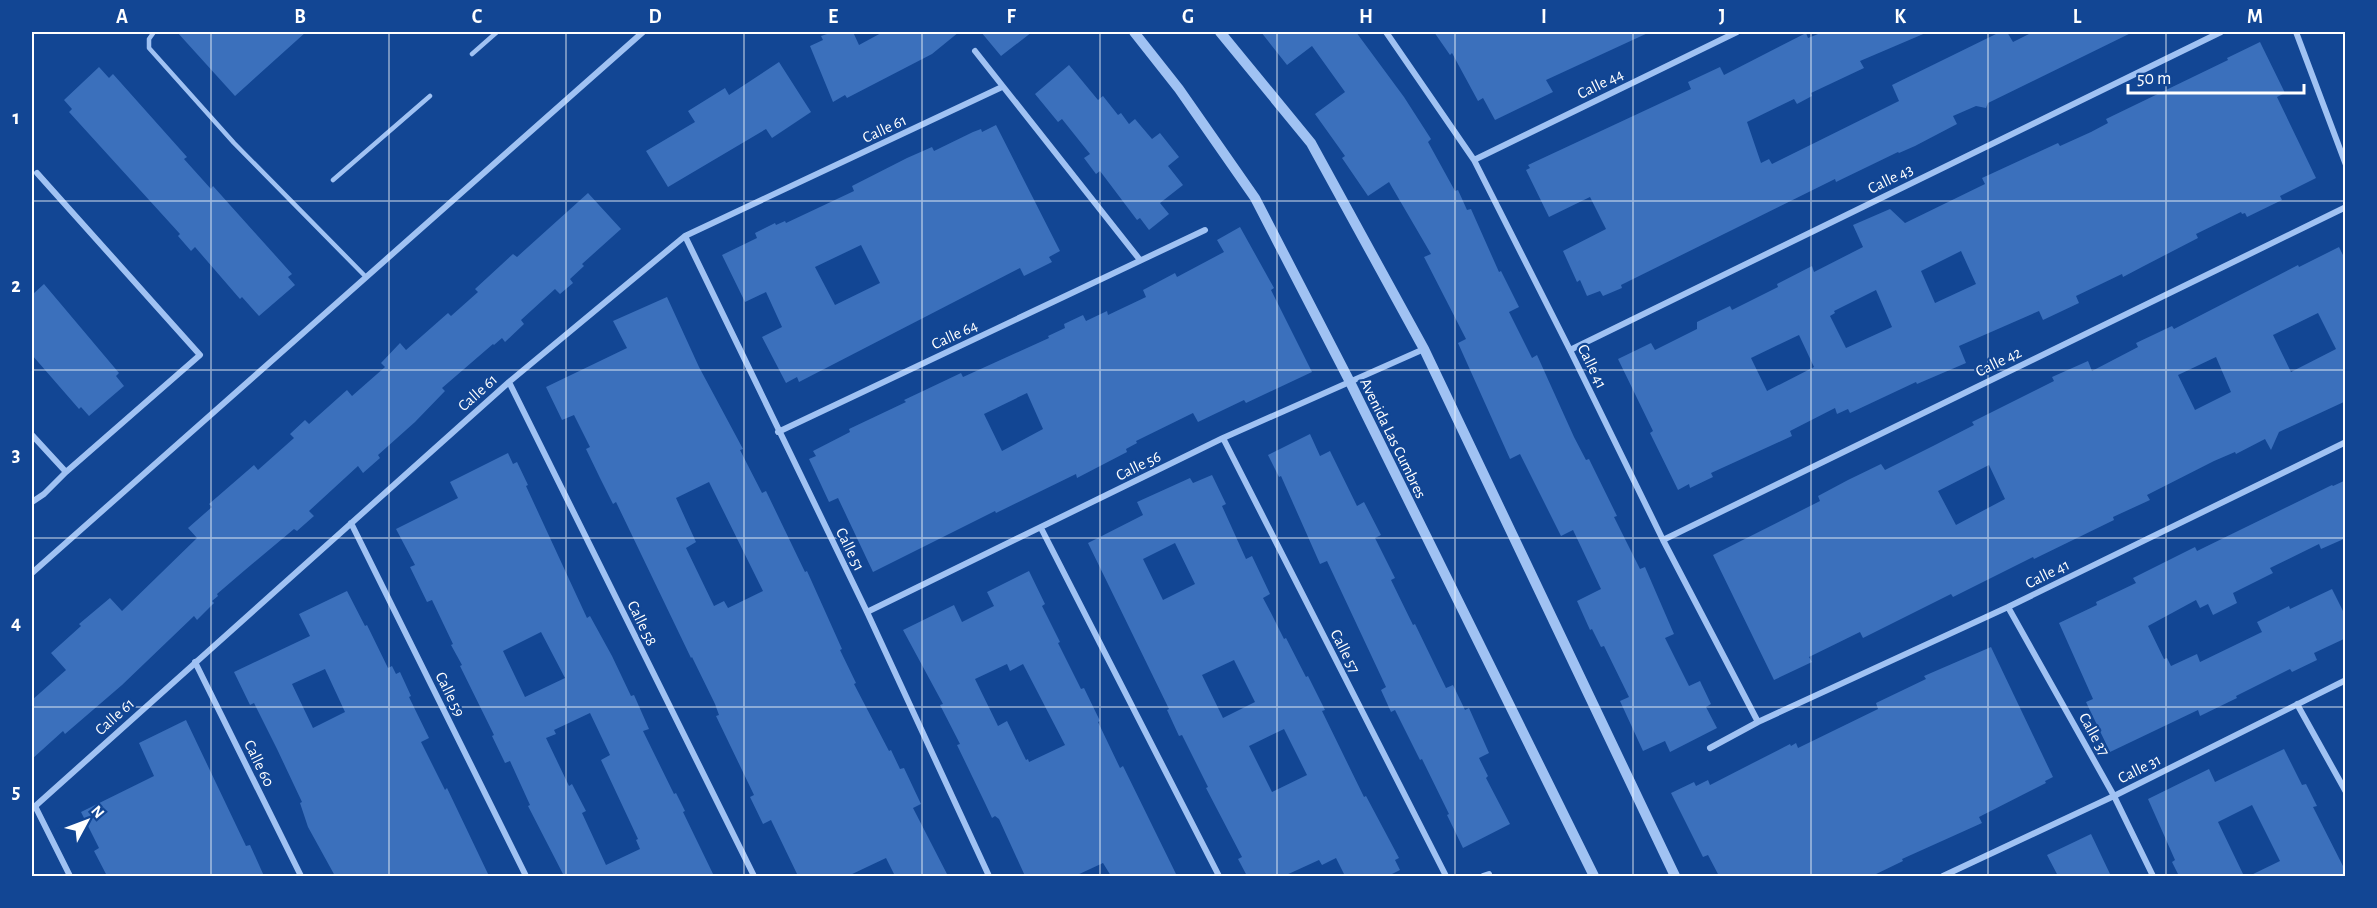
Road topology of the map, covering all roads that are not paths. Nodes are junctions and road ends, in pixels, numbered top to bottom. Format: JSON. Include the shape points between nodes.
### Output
{"nodes":[{"id":1,"x":154,"y":32,"type":"edge"},
{"id":2,"x":497,"y":32,"type":"edge"},
{"id":3,"x":643,"y":32,"type":"edge"},
{"id":4,"x":1134,"y":32,"type":"edge"},
{"id":5,"x":1220,"y":32,"type":"edge"},
{"id":6,"x":1386,"y":32,"type":"edge"},
{"id":7,"x":1737,"y":32,"type":"edge"},
{"id":8,"x":2221,"y":32,"type":"edge"},
{"id":9,"x":2296,"y":32,"type":"edge"},
{"id":10,"x":975,"y":51,"type":"dead end"},
{"id":11,"x":472,"y":54,"type":"dead end"},
{"id":12,"x":1002,"y":87,"type":"junction"},
{"id":13,"x":430,"y":96,"type":"dead end"},
{"id":14,"x":1474,"y":160,"type":"junction"},
{"id":15,"x":2346,"y":165,"type":"edge"},
{"id":16,"x":37,"y":172,"type":"dead end"},
{"id":17,"x":333,"y":180,"type":"dead end"},
{"id":18,"x":2346,"y":207,"type":"edge"},
{"id":19,"x":1205,"y":230,"type":"dead end"},
{"id":20,"x":685,"y":236,"type":"junction"},
{"id":21,"x":1140,"y":260,"type":"junction"},
{"id":22,"x":366,"y":277,"type":"junction"},
{"id":23,"x":1424,"y":349,"type":"junction"},
{"id":24,"x":1570,"y":350,"type":"junction"},
{"id":25,"x":509,"y":382,"type":"junction"},
{"id":26,"x":1350,"y":382,"type":"junction"},
{"id":27,"x":778,"y":432,"type":"junction"},
{"id":28,"x":32,"y":435,"type":"edge"},
{"id":29,"x":1223,"y":438,"type":"junction"},
{"id":30,"x":2346,"y":442,"type":"edge"},
{"id":31,"x":66,"y":472,"type":"junction"},
{"id":32,"x":32,"y":502,"type":"edge"},
{"id":33,"x":351,"y":523,"type":"junction"},
{"id":34,"x":1041,"y":528,"type":"junction"},
{"id":35,"x":1663,"y":540,"type":"junction"},
{"id":36,"x":32,"y":573,"type":"edge"},
{"id":37,"x":2008,"y":607,"type":"junction"},
{"id":38,"x":867,"y":612,"type":"junction"},
{"id":39,"x":195,"y":662,"type":"junction"},
{"id":40,"x":2346,"y":680,"type":"edge"},
{"id":41,"x":2297,"y":704,"type":"junction"},
{"id":42,"x":1758,"y":722,"type":"junction"},
{"id":43,"x":1710,"y":748,"type":"dead end"},
{"id":44,"x":2346,"y":792,"type":"edge"},
{"id":45,"x":2114,"y":796,"type":"junction"},
{"id":46,"x":33,"y":808,"type":"edge"},
{"id":47,"x":70,"y":876,"type":"edge"},
{"id":48,"x":301,"y":876,"type":"edge"},
{"id":49,"x":526,"y":876,"type":"edge"},
{"id":50,"x":754,"y":876,"type":"edge"},
{"id":51,"x":989,"y":876,"type":"edge"},
{"id":52,"x":1219,"y":876,"type":"edge"},
{"id":53,"x":1446,"y":876,"type":"edge"},
{"id":54,"x":1594,"y":876,"type":"edge"},
{"id":55,"x":1675,"y":876,"type":"edge"},
{"id":56,"x":1943,"y":876,"type":"edge"},
{"id":57,"x":2153,"y":876,"type":"edge"}],
"edges":[{"from":1,"to":22,"type":"lane","via":[[149,48],[234,143]]},
{"from":2,"to":11,"type":"lane"},
{"from":3,"to":22,"type":"street"},
{"from":4,"to":26,"type":"street","name":"Avenida Las Cumbres","via":[[1255,198]]},
{"from":5,"to":23,"type":"street","via":[[1311,142]]},
{"from":6,"to":14,"type":"street","name":"Calle 41"},
{"from":7,"to":14,"type":"street","name":"Calle 44"},
{"from":8,"to":24,"type":"street","name":"Calle 43"},
{"from":9,"to":15,"type":"street"},
{"from":10,"to":12,"type":"street"},
{"from":12,"to":20,"type":"street","name":"Calle 61"},
{"from":12,"to":21,"type":"street"},
{"from":13,"to":17,"type":"lane"},
{"from":14,"to":24,"type":"street","name":"Calle 41"},
{"from":16,"to":31,"type":"street","via":[[200,355]]},
{"from":18,"to":35,"type":"street","name":"Calle 42"},
{"from":19,"to":21,"type":"street","name":"Calle 64"},
{"from":20,"to":25,"type":"street","name":"Calle 61"},
{"from":20,"to":27,"type":"street","name":"Calle 51"},
{"from":21,"to":27,"type":"street","name":"Calle 64"},
{"from":22,"to":36,"type":"street"},
{"from":23,"to":26,"type":"street","name":"Calle 56"},
{"from":23,"to":55,"type":"street"},
{"from":24,"to":35,"type":"street","name":"Calle 41"},
{"from":25,"to":33,"type":"street","name":"Calle 61"},
{"from":25,"to":50,"type":"street","name":"Calle 58"},
{"from":26,"to":29,"type":"street","name":"Calle 56"},
{"from":26,"to":54,"type":"street","name":"Avenida Las Cumbres"},
{"from":27,"to":38,"type":"street","name":"Calle 51"},
{"from":28,"to":31,"type":"street"},
{"from":29,"to":34,"type":"street","name":"Calle 56"},
{"from":29,"to":53,"type":"street","name":"Calle 57"},
{"from":30,"to":37,"type":"street","name":"Calle 41"},
{"from":31,"to":32,"type":"street"},
{"from":33,"to":39,"type":"street","name":"Calle 61"},
{"from":33,"to":49,"type":"street","name":"Calle 59"},
{"from":34,"to":38,"type":"street","name":"Calle 56"},
{"from":34,"to":52,"type":"street"},
{"from":35,"to":42,"type":"street","name":"Calle 41"},
{"from":37,"to":42,"type":"street","name":"Calle 41"},
{"from":37,"to":45,"type":"street","name":"Calle 37"},
{"from":38,"to":51,"type":"street","name":"Calle 51"},
{"from":39,"to":46,"type":"street","name":"Calle 61"},
{"from":39,"to":48,"type":"street","name":"Calle 60"},
{"from":40,"to":41,"type":"street","name":"Calle 31"},
{"from":41,"to":44,"type":"street"},
{"from":41,"to":45,"type":"street","name":"Calle 31"},
{"from":42,"to":43,"type":"street","name":"Calle 41"},
{"from":45,"to":56,"type":"street","name":"Calle 31"},
{"from":45,"to":57,"type":"street","name":"Calle 37"},
{"from":46,"to":47,"type":"street"}]}
